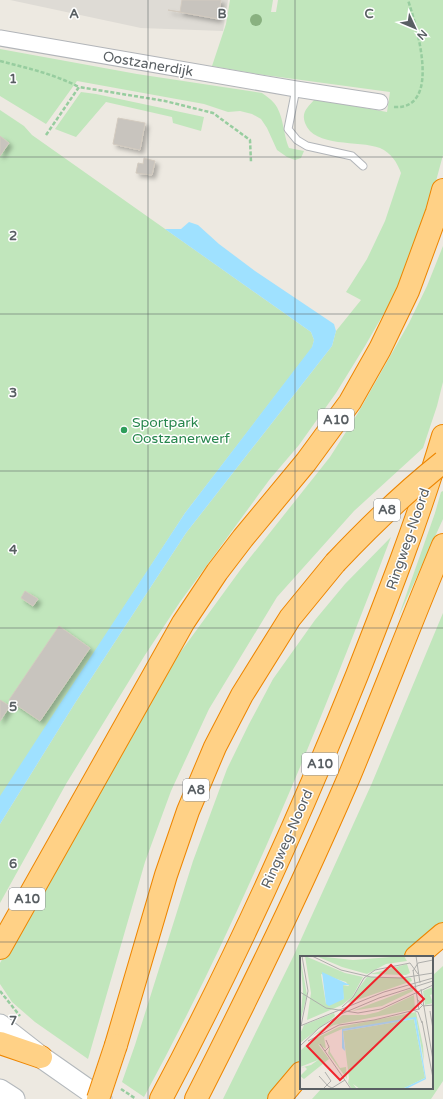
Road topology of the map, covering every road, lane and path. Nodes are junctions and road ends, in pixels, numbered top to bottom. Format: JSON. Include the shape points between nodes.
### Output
{"nodes":[{"id":1,"x":408,"y":0,"type":"edge"},
{"id":2,"x":0,"y":38,"type":"edge"},
{"id":3,"x":0,"y":61,"type":"edge"},
{"id":4,"x":79,"y":88,"type":"junction"},
{"id":5,"x":296,"y":89,"type":"junction"},
{"id":6,"x":380,"y":102,"type":"joint"},
{"id":7,"x":46,"y":135,"type":"dead end"},
{"id":8,"x":251,"y":162,"type":"dead end"},
{"id":9,"x":363,"y":166,"type":"dead end"},
{"id":10,"x":443,"y":190,"type":"edge"},
{"id":11,"x":443,"y":436,"type":"edge"},
{"id":12,"x":443,"y":462,"type":"edge"},
{"id":13,"x":443,"y":545,"type":"edge"},
{"id":14,"x":443,"y":934,"type":"edge"},
{"id":15,"x":0,"y":948,"type":"edge"},
{"id":16,"x":417,"y":956,"type":"edge"},
{"id":17,"x":0,"y":991,"type":"edge"},
{"id":18,"x":24,"y":1020,"type":"dead end"},
{"id":19,"x":0,"y":1025,"type":"edge"},
{"id":20,"x":0,"y":1043,"type":"edge"},
{"id":21,"x":41,"y":1058,"type":"junction"},
{"id":22,"x":300,"y":1074,"type":"edge"},
{"id":23,"x":0,"y":1090,"type":"edge"},
{"id":24,"x":166,"y":1090,"type":"edge"},
{"id":25,"x":14,"y":1099,"type":"edge"},
{"id":26,"x":98,"y":1099,"type":"edge"},
{"id":27,"x":101,"y":1099,"type":"edge"},
{"id":28,"x":196,"y":1099,"type":"edge"},
{"id":29,"x":279,"y":1099,"type":"edge"}],
"edges":[{"from":1,"to":6,"type":"path","via":[[418,30],[424,75],[421,88],[416,99],[404,107],[395,108]]},
{"from":2,"to":5,"type":"street","name":"Oostzanerdijk"},
{"from":3,"to":4,"type":"path","via":[[41,72]]},
{"from":4,"to":7,"type":"path"},
{"from":4,"to":8,"type":"path","via":[[165,101],[212,113],[250,140]]},
{"from":5,"to":6,"type":"street","name":"Oostzanerdijk"},
{"from":5,"to":9,"type":"lane","via":[[288,129],[297,140],[307,146],[352,156]]},
{"from":10,"to":15,"type":"highway","number":"A10","via":[[408,291],[380,349],[350,402],[306,462],[217,572],[183,623]]},
{"from":11,"to":24,"type":"highway","name":"Ringweg-Noord","number":"A10","via":[[382,611],[316,773],[242,938]]},
{"from":12,"to":26,"type":"highway","number":"A8","bridge":true,"via":[[373,523],[335,563],[290,618],[242,695],[215,747],[188,811]]},
{"from":13,"to":28,"type":"highway","number":"A10","via":[[349,777],[255,981]]},
{"from":14,"to":16,"type":"highway"},
{"from":17,"to":18,"type":"path"},
{"from":19,"to":21,"type":"main road"},
{"from":20,"to":21,"type":"highway"},
{"from":21,"to":27,"type":"main road"},
{"from":22,"to":29,"type":"highway"},
{"from":23,"to":25,"type":"main road"}]}
